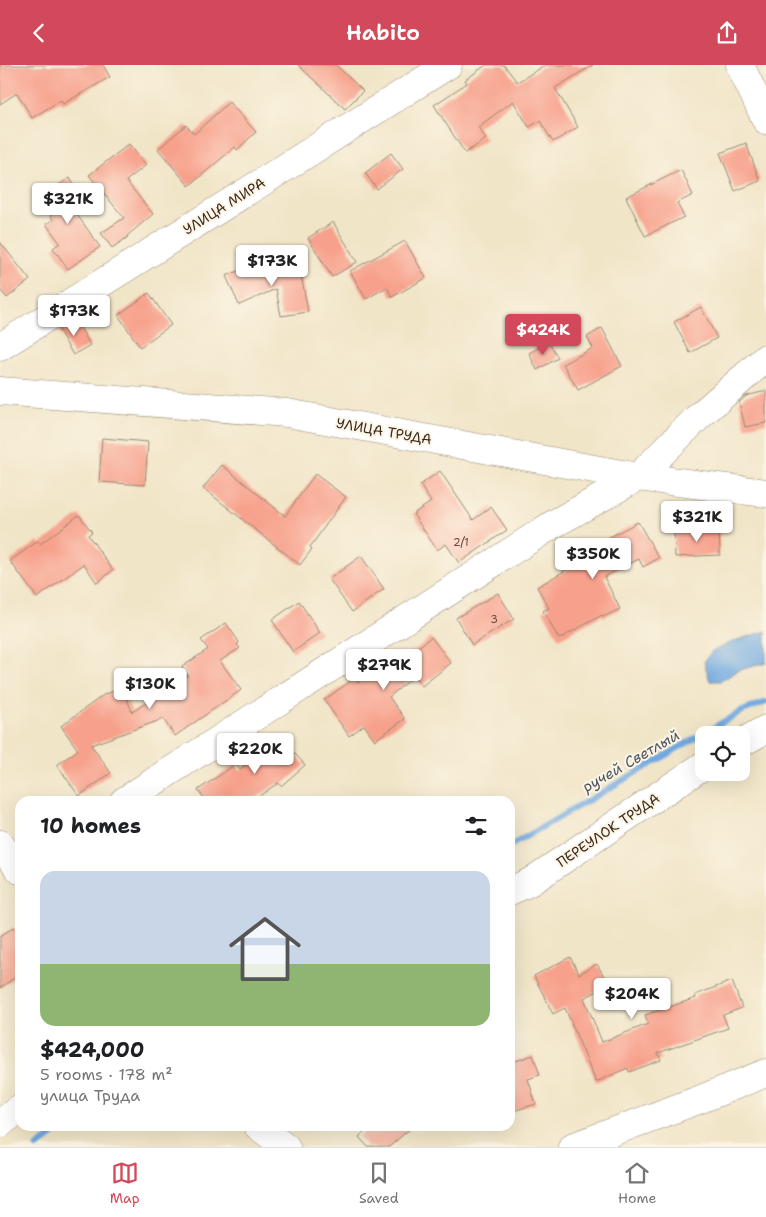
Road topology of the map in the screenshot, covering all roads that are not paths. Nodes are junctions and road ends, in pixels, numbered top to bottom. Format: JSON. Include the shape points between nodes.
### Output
{"nodes":[{"id":1,"x":448,"y":65,"type":"edge"},
{"id":2,"x":740,"y":65,"type":"edge"},
{"id":3,"x":766,"y":120,"type":"edge"},
{"id":4,"x":0,"y":347,"type":"edge"},
{"id":5,"x":766,"y":358,"type":"edge"},
{"id":6,"x":0,"y":391,"type":"edge"},
{"id":7,"x":638,"y":477,"type":"junction"},
{"id":8,"x":766,"y":493,"type":"edge"},
{"id":9,"x":766,"y":729,"type":"edge"},
{"id":10,"x":750,"y":738,"type":"edge"},
{"id":11,"x":695,"y":771,"type":"edge"},
{"id":12,"x":132,"y":796,"type":"edge"},
{"id":13,"x":0,"y":843,"type":"edge"},
{"id":14,"x":15,"y":862,"type":"edge"},
{"id":15,"x":515,"y":889,"type":"edge"},
{"id":16,"x":766,"y":1073,"type":"edge"},
{"id":17,"x":15,"y":1112,"type":"edge"},
{"id":18,"x":0,"y":1124,"type":"edge"},
{"id":19,"x":265,"y":1131,"type":"edge"},
{"id":20,"x":286,"y":1147,"type":"edge"},
{"id":21,"x":572,"y":1147,"type":"edge"}],
"edges":[{"from":1,"to":4,"type":"street","name":"УЛИЦА МИРА"},
{"from":2,"to":3,"type":"street"},
{"from":5,"to":7,"type":"street","via":[[697,418]]},
{"from":6,"to":7,"type":"street","name":"УЛИЦА ТРУДА","via":[[287,413]]},
{"from":7,"to":8,"type":"street","name":"УЛИЦА ТРУДА"},
{"from":7,"to":12,"type":"street","via":[[552,525]]},
{"from":9,"to":10,"type":"street"},
{"from":11,"to":15,"type":"street","name":"ПЕРЕУЛОК ТРУДА","via":[[530,882]]},
{"from":13,"to":14,"type":"street"},
{"from":16,"to":21,"type":"street"},
{"from":17,"to":18,"type":"street"},
{"from":19,"to":20,"type":"street"}]}
